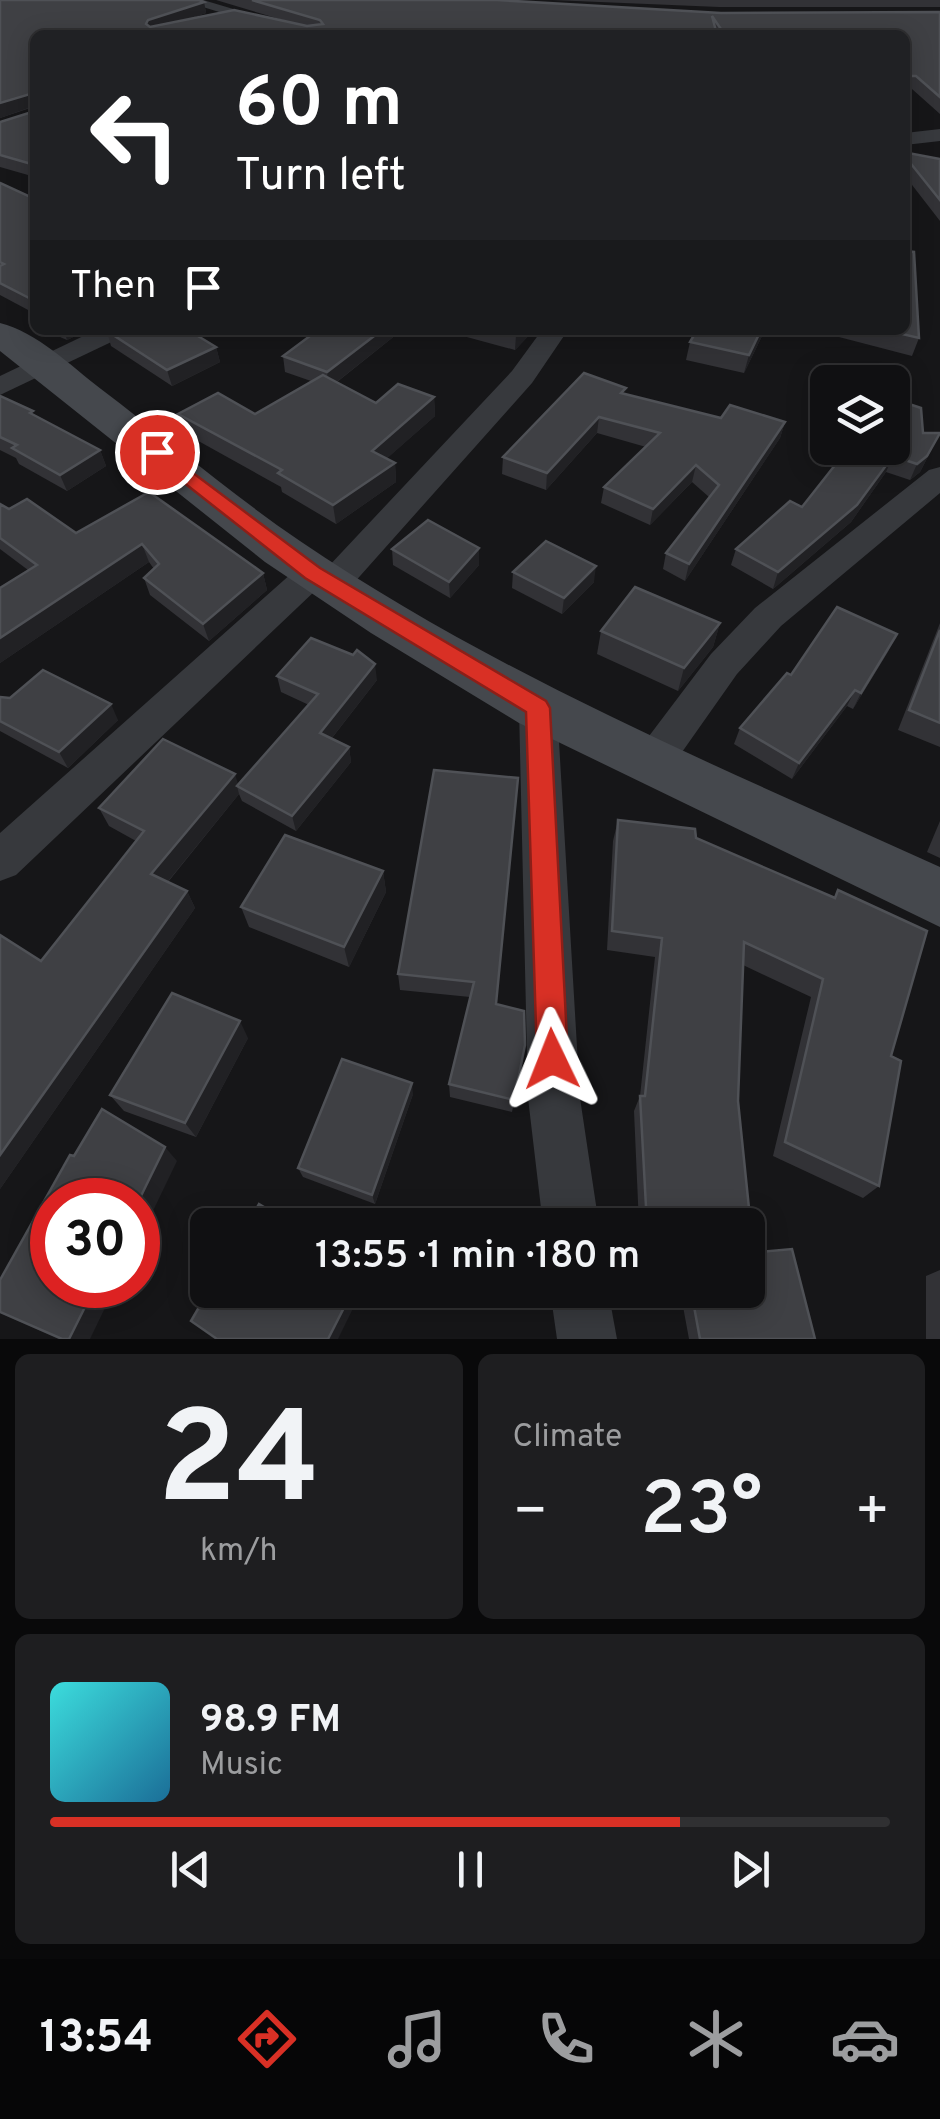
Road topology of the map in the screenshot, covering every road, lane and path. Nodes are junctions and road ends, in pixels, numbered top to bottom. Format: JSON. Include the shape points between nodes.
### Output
{"nodes":[{"id":1,"x":188,"y":0,"type":"edge"},
{"id":2,"x":236,"y":14,"type":"junction"},
{"id":3,"x":198,"y":24,"type":"edge"},
{"id":4,"x":294,"y":30,"type":"edge"},
{"id":5,"x":940,"y":135,"type":"edge"},
{"id":6,"x":910,"y":138,"type":"edge"},
{"id":7,"x":0,"y":334,"type":"edge"},
{"id":8,"x":106,"y":335,"type":"edge"},
{"id":9,"x":551,"y":335,"type":"edge"},
{"id":10,"x":45,"y":364,"type":"junction"},
{"id":11,"x":0,"y":387,"type":"edge"},
{"id":12,"x":940,"y":478,"type":"edge"},
{"id":13,"x":322,"y":579,"type":"junction"},
{"id":14,"x":538,"y":708,"type":"junction"},
{"id":15,"x":654,"y":760,"type":"junction"},
{"id":16,"x":0,"y":862,"type":"edge"},
{"id":17,"x":940,"y":898,"type":"edge"},
{"id":18,"x":569,"y":1208,"type":"edge"},
{"id":19,"x":583,"y":1308,"type":"edge"},
{"id":20,"x":587,"y":1339,"type":"edge"}],
"edges":[{"from":1,"to":2,"type":"street"},
{"from":2,"to":3,"type":"street"},
{"from":2,"to":4,"type":"street"},
{"from":5,"to":6,"type":"street"},
{"from":7,"to":10,"type":"street"},
{"from":8,"to":10,"type":"street"},
{"from":9,"to":13,"type":"street","via":[[522,377]]},
{"from":10,"to":11,"type":"street"},
{"from":10,"to":13,"type":"street"},
{"from":12,"to":15,"type":"street","via":[[768,617],[724,664]]},
{"from":13,"to":14,"type":"street"},
{"from":13,"to":16,"type":"street"},
{"from":14,"to":15,"type":"street"},
{"from":14,"to":18,"type":"street","via":[[554,1098]]},
{"from":15,"to":17,"type":"street"},
{"from":19,"to":20,"type":"street"}]}
